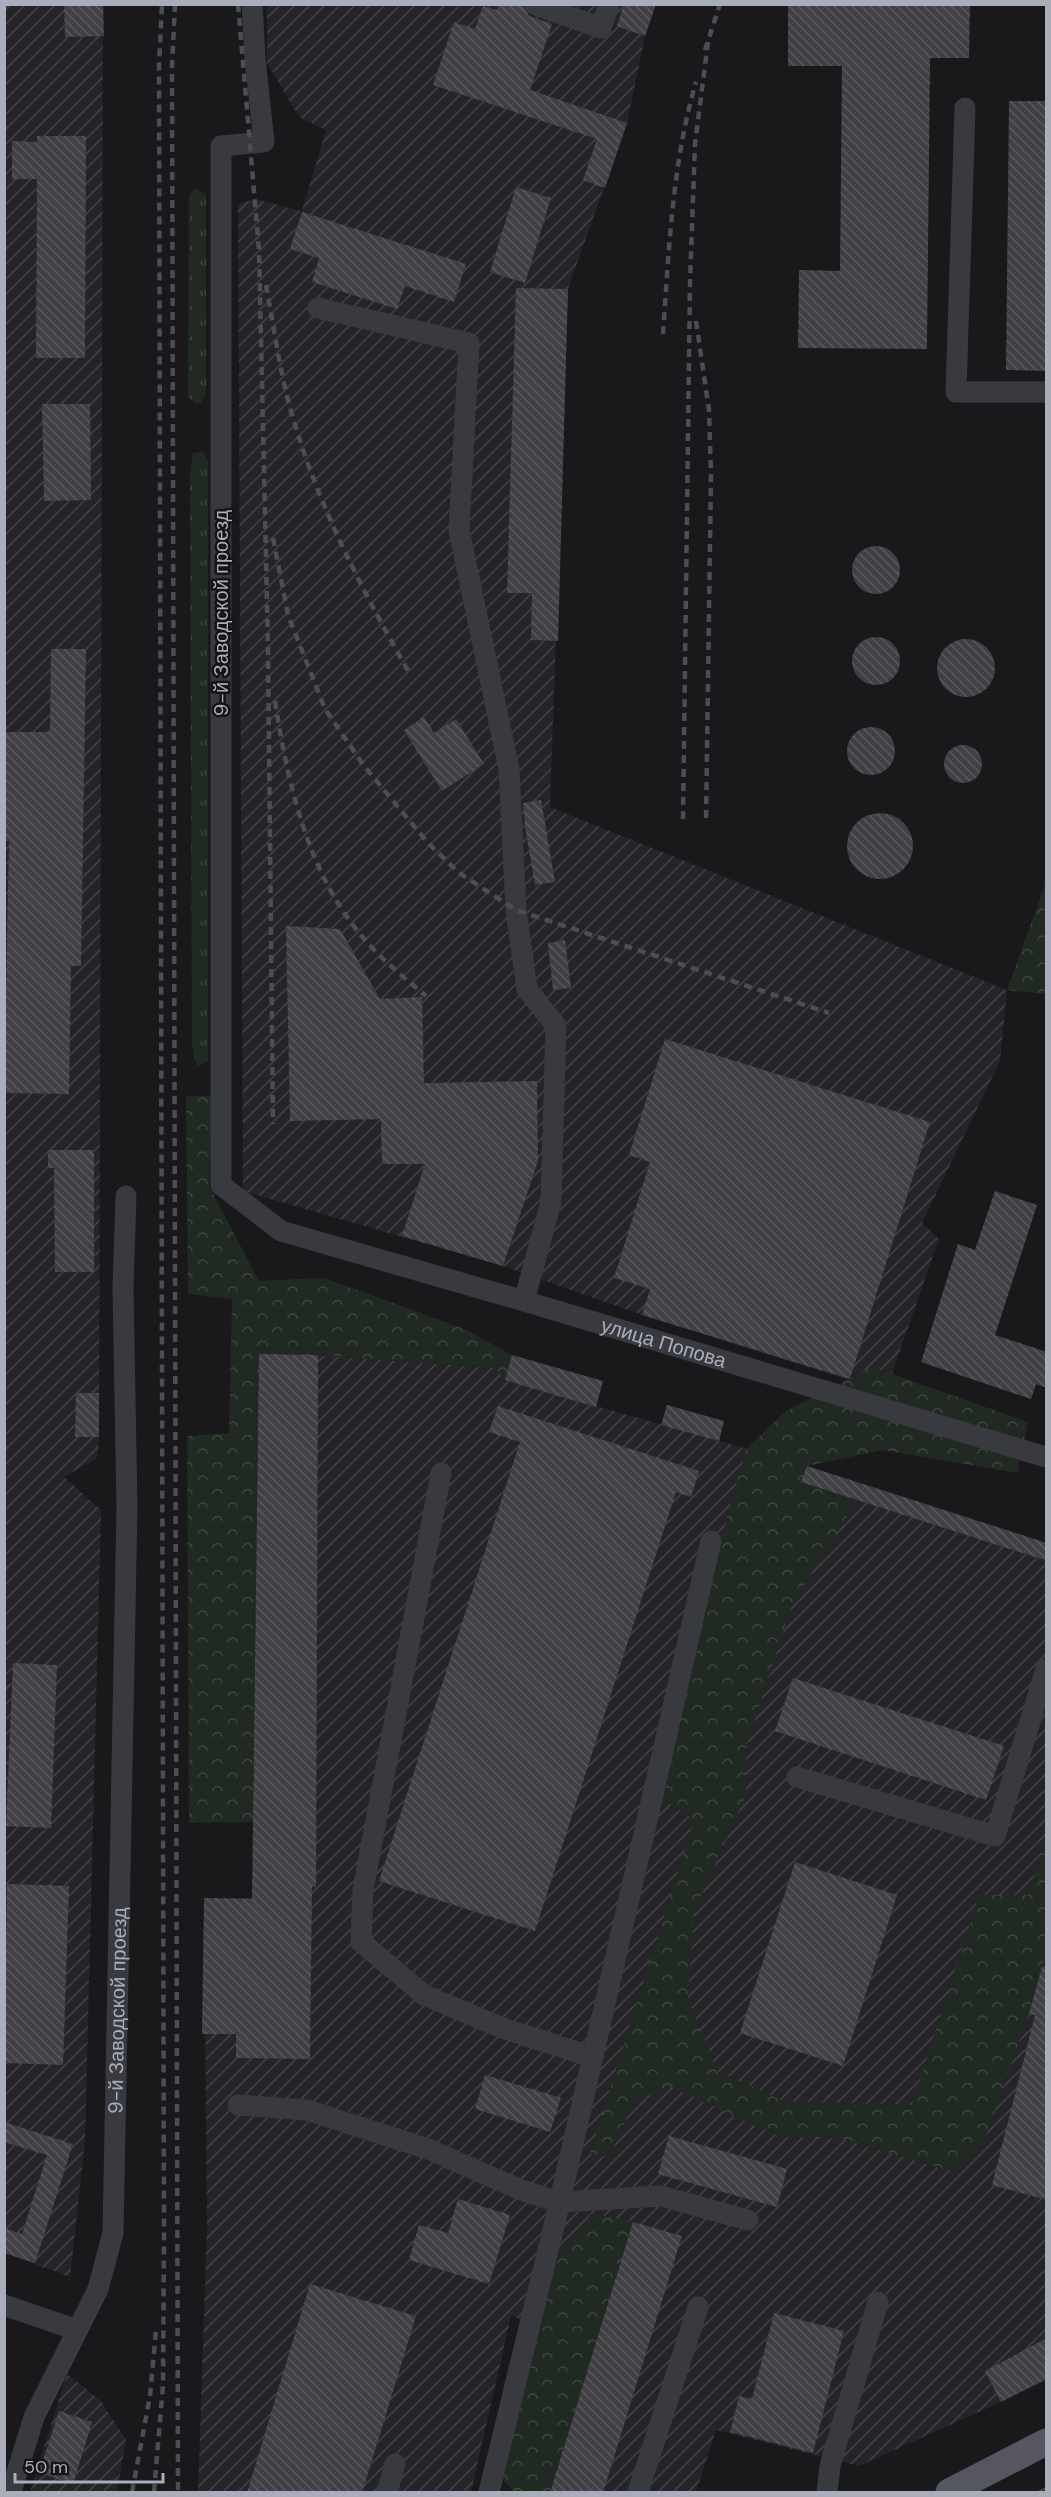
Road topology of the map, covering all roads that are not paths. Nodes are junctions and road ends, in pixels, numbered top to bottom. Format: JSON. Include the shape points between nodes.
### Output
{"nodes":[{"id":1,"x":252,"y":4,"type":"edge"},
{"id":2,"x":534,"y":4,"type":"edge"},
{"id":3,"x":609,"y":4,"type":"edge"},
{"id":4,"x":965,"y":108,"type":"dead end"},
{"id":5,"x":318,"y":308,"type":"dead end"},
{"id":6,"x":1047,"y":392,"type":"edge"},
{"id":7,"x":126,"y":1196,"type":"dead end"},
{"id":8,"x":281,"y":1231,"type":"joint"},
{"id":9,"x":524,"y":1301,"type":"junction"},
{"id":10,"x":1047,"y":1457,"type":"edge"},
{"id":11,"x":441,"y":1473,"type":"dead end"},
{"id":12,"x":711,"y":1541,"type":"dead end"},
{"id":13,"x":1047,"y":1669,"type":"edge"},
{"id":14,"x":797,"y":1777,"type":"dead end"},
{"id":15,"x":593,"y":2057,"type":"junction"},
{"id":16,"x":238,"y":2106,"type":"dead end"},
{"id":17,"x":560,"y":2202,"type":"junction"},
{"id":18,"x":748,"y":2220,"type":"dead end"},
{"id":19,"x":878,"y":2302,"type":"dead end"},
{"id":20,"x":4,"y":2305,"type":"edge"},
{"id":21,"x":698,"y":2307,"type":"dead end"},
{"id":22,"x":77,"y":2330,"type":"junction"},
{"id":23,"x":1047,"y":2442,"type":"edge"},
{"id":24,"x":395,"y":2464,"type":"dead end"},
{"id":25,"x":11,"y":2493,"type":"edge"},
{"id":26,"x":387,"y":2493,"type":"edge"},
{"id":27,"x":489,"y":2493,"type":"edge"},
{"id":28,"x":638,"y":2493,"type":"edge"},
{"id":29,"x":827,"y":2493,"type":"edge"},
{"id":30,"x":949,"y":2493,"type":"edge"}],
"edges":[{"from":1,"to":8,"type":"street","name":"9-й Заводской проезд","via":[[264,142],[221,146],[221,1185]]},
{"from":2,"to":3,"type":"street","via":[[601,28]]},
{"from":4,"to":6,"type":"street","via":[[956,392]]},
{"from":5,"to":9,"type":"street","via":[[469,343],[459,530],[508,769],[516,910],[527,989],[556,1026],[551,1202]]},
{"from":7,"to":22,"type":"street","name":"9-й Заводской проезд","via":[[123,1288],[127,1507],[113,2233],[98,2289]]},
{"from":8,"to":9,"type":"street","name":"улица Попова"},
{"from":9,"to":10,"type":"street","name":"улица Попова"},
{"from":11,"to":15,"type":"street","via":[[363,1890],[361,1942],[424,1995],[505,2029]]},
{"from":12,"to":15,"type":"street"},
{"from":13,"to":14,"type":"street","via":[[995,1836]]},
{"from":15,"to":17,"type":"street"},
{"from":16,"to":17,"type":"street","via":[[307,2110],[428,2149],[521,2190]]},
{"from":17,"to":18,"type":"street","via":[[661,2196]]},
{"from":17,"to":27,"type":"street"},
{"from":19,"to":29,"type":"street","via":[[827,2478]]},
{"from":20,"to":22,"type":"street"},
{"from":21,"to":28,"type":"street"},
{"from":22,"to":25,"type":"street","name":"9-й Заводской проезд","via":[[34,2416]]},
{"from":23,"to":30,"type":"main road"},
{"from":24,"to":26,"type":"street"}]}
